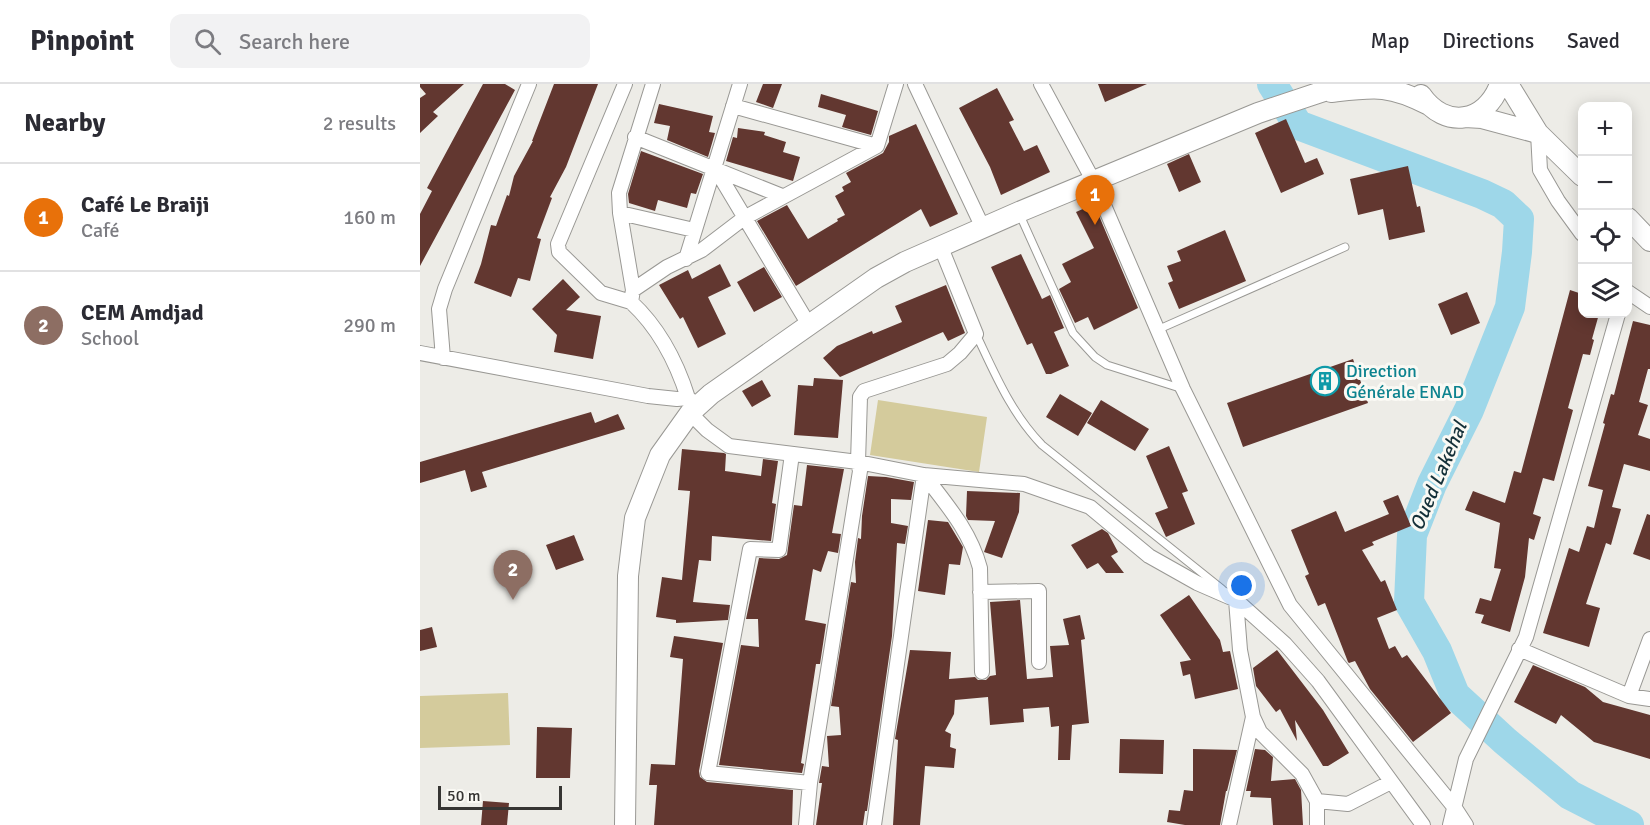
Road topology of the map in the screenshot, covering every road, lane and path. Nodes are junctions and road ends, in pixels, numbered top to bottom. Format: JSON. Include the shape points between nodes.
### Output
{"nodes":[{"id":1,"x":529,"y":84,"type":"edge"},
{"id":2,"x":625,"y":84,"type":"edge"},
{"id":3,"x":653,"y":84,"type":"edge"},
{"id":4,"x":740,"y":84,"type":"edge"},
{"id":5,"x":896,"y":84,"type":"edge"},
{"id":6,"x":915,"y":84,"type":"edge"},
{"id":7,"x":1041,"y":84,"type":"edge"},
{"id":8,"x":1345,"y":84,"type":"edge"},
{"id":9,"x":1418,"y":84,"type":"edge"},
{"id":10,"x":1500,"y":84,"type":"edge"},
{"id":11,"x":1508,"y":84,"type":"edge"},
{"id":12,"x":1308,"y":95,"type":"junction"},
{"id":13,"x":1429,"y":105,"type":"junction"},
{"id":14,"x":734,"y":106,"type":"junction"},
{"id":15,"x":1451,"y":117,"type":"junction"},
{"id":16,"x":1538,"y":133,"type":"junction"},
{"id":17,"x":635,"y":137,"type":"junction"},
{"id":18,"x":877,"y":146,"type":"junction"},
{"id":19,"x":715,"y":168,"type":"junction"},
{"id":20,"x":1578,"y":172,"type":"edge"},
{"id":21,"x":1094,"y":182,"type":"junction"},
{"id":22,"x":782,"y":196,"type":"junction"},
{"id":23,"x":1019,"y":212,"type":"junction"},
{"id":24,"x":620,"y":213,"type":"junction"},
{"id":25,"x":744,"y":218,"type":"junction"},
{"id":26,"x":1632,"y":222,"type":"edge"},
{"id":27,"x":983,"y":228,"type":"junction"},
{"id":28,"x":1578,"y":228,"type":"edge"},
{"id":29,"x":694,"y":230,"type":"junction"},
{"id":30,"x":1650,"y":241,"type":"edge"},
{"id":31,"x":940,"y":245,"type":"junction"},
{"id":32,"x":1345,"y":247,"type":"dead end"},
{"id":33,"x":686,"y":259,"type":"junction"},
{"id":34,"x":1632,"y":295,"type":"edge"},
{"id":35,"x":632,"y":296,"type":"junction"},
{"id":36,"x":1650,"y":307,"type":"edge"},
{"id":37,"x":1617,"y":318,"type":"edge"},
{"id":38,"x":809,"y":325,"type":"junction"},
{"id":39,"x":1157,"y":330,"type":"junction"},
{"id":40,"x":976,"y":334,"type":"junction"},
{"id":41,"x":420,"y":353,"type":"edge"},
{"id":42,"x":443,"y":358,"type":"junction"},
{"id":43,"x":1183,"y":389,"type":"junction"},
{"id":44,"x":692,"y":406,"type":"junction"},
{"id":45,"x":792,"y":454,"type":"junction"},
{"id":46,"x":858,"y":462,"type":"junction"},
{"id":47,"x":924,"y":475,"type":"junction"},
{"id":48,"x":980,"y":592,"type":"junction"},
{"id":49,"x":1235,"y":599,"type":"junction"},
{"id":50,"x":1650,"y":639,"type":"edge"},
{"id":51,"x":1520,"y":649,"type":"junction"},
{"id":52,"x":1039,"y":662,"type":"dead end"},
{"id":53,"x":982,"y":672,"type":"dead end"},
{"id":54,"x":1629,"y":696,"type":"junction"},
{"id":55,"x":1650,"y":699,"type":"edge"},
{"id":56,"x":1253,"y":717,"type":"junction"},
{"id":57,"x":1391,"y":782,"type":"junction"},
{"id":58,"x":810,"y":783,"type":"junction"},
{"id":59,"x":1317,"y":801,"type":"junction"},
{"id":60,"x":1455,"y":808,"type":"junction"},
{"id":61,"x":626,"y":825,"type":"edge"},
{"id":62,"x":806,"y":825,"type":"edge"},
{"id":63,"x":874,"y":825,"type":"edge"},
{"id":64,"x":1229,"y":825,"type":"edge"},
{"id":65,"x":1317,"y":825,"type":"edge"},
{"id":66,"x":1423,"y":825,"type":"edge"},
{"id":67,"x":1450,"y":825,"type":"edge"},
{"id":68,"x":1466,"y":825,"type":"edge"}],
"edges":[{"from":1,"to":42,"type":"street","via":[[445,289],[439,309]]},
{"from":2,"to":35,"type":"street","via":[[558,244],[559,252],[601,293]]},
{"from":3,"to":17,"type":"street"},
{"from":4,"to":14,"type":"street"},
{"from":5,"to":18,"type":"street"},
{"from":6,"to":27,"type":"street"},
{"from":7,"to":21,"type":"street"},
{"from":8,"to":12,"type":"main road"},
{"from":9,"to":13,"type":"main road"},
{"from":10,"to":15,"type":"main road","via":[[1495,96],[1477,114]]},
{"from":11,"to":16,"type":"main road"},
{"from":12,"to":13,"type":"main road","via":[[1375,87],[1403,93]]},
{"from":12,"to":21,"type":"main road","via":[[1258,112]]},
{"from":13,"to":15,"type":"main road"},
{"from":14,"to":18,"type":"street"},
{"from":14,"to":19,"type":"street"},
{"from":15,"to":16,"type":"main road","via":[[1482,118]]},
{"from":16,"to":20,"type":"main road"},
{"from":16,"to":28,"type":"street","via":[[1540,170]]},
{"from":17,"to":19,"type":"street"},
{"from":17,"to":24,"type":"street","via":[[619,193]]},
{"from":18,"to":22,"type":"street"},
{"from":19,"to":22,"type":"street"},
{"from":19,"to":25,"type":"street"},
{"from":19,"to":29,"type":"street"},
{"from":21,"to":23,"type":"main road"},
{"from":21,"to":39,"type":"street"},
{"from":22,"to":25,"type":"street"},
{"from":23,"to":27,"type":"main road"},
{"from":23,"to":43,"type":"lane","via":[[1072,333],[1107,365]]},
{"from":24,"to":29,"type":"street"},
{"from":24,"to":35,"type":"street"},
{"from":25,"to":33,"type":"street"},
{"from":25,"to":38,"type":"street"},
{"from":26,"to":30,"type":"main road"},
{"from":27,"to":31,"type":"main road"},
{"from":29,"to":33,"type":"street"},
{"from":31,"to":38,"type":"main road","via":[[876,278]]},
{"from":31,"to":40,"type":"street"},
{"from":32,"to":39,"type":"lane"},
{"from":33,"to":35,"type":"street","via":[[667,267]]},
{"from":34,"to":36,"type":"street"},
{"from":35,"to":44,"type":"street","via":[[668,352]]},
{"from":37,"to":51,"type":"street"},
{"from":38,"to":44,"type":"main road"},
{"from":39,"to":43,"type":"street"},
{"from":40,"to":46,"type":"street","via":[[947,364],[864,391],[860,397]]},
{"from":40,"to":49,"type":"lane","via":[[1026,429]]},
{"from":41,"to":42,"type":"street"},
{"from":42,"to":44,"type":"street","via":[[677,399]]},
{"from":43,"to":60,"type":"street","via":[[1290,605]]},
{"from":44,"to":45,"type":"street","via":[[707,430],[729,446]]},
{"from":44,"to":61,"type":"main road","via":[[660,455],[635,518],[628,576]]},
{"from":45,"to":46,"type":"street"},
{"from":45,"to":58,"type":"street","via":[[779,550],[750,549],[708,773]]},
{"from":46,"to":47,"type":"street"},
{"from":46,"to":58,"type":"street","via":[[860,471]]},
{"from":47,"to":48,"type":"street","via":[[963,526],[980,568]]},
{"from":47,"to":49,"type":"street","via":[[1024,484],[1090,507],[1149,556]]},
{"from":47,"to":63,"type":"street"},
{"from":48,"to":52,"type":"street","via":[[1039,591]]},
{"from":48,"to":53,"type":"street"},
{"from":49,"to":56,"type":"street"},
{"from":49,"to":57,"type":"street","via":[[1285,644],[1318,681]]},
{"from":50,"to":54,"type":"street"},
{"from":51,"to":54,"type":"street"},
{"from":51,"to":60,"type":"street","via":[[1466,759]]},
{"from":54,"to":55,"type":"street"},
{"from":56,"to":59,"type":"street","via":[[1260,732],[1302,774]]},
{"from":56,"to":64,"type":"street"},
{"from":57,"to":59,"type":"street","via":[[1348,804]]},
{"from":57,"to":66,"type":"street"},
{"from":58,"to":62,"type":"street"},
{"from":59,"to":65,"type":"street"},
{"from":60,"to":67,"type":"street"},
{"from":60,"to":68,"type":"street"}]}
